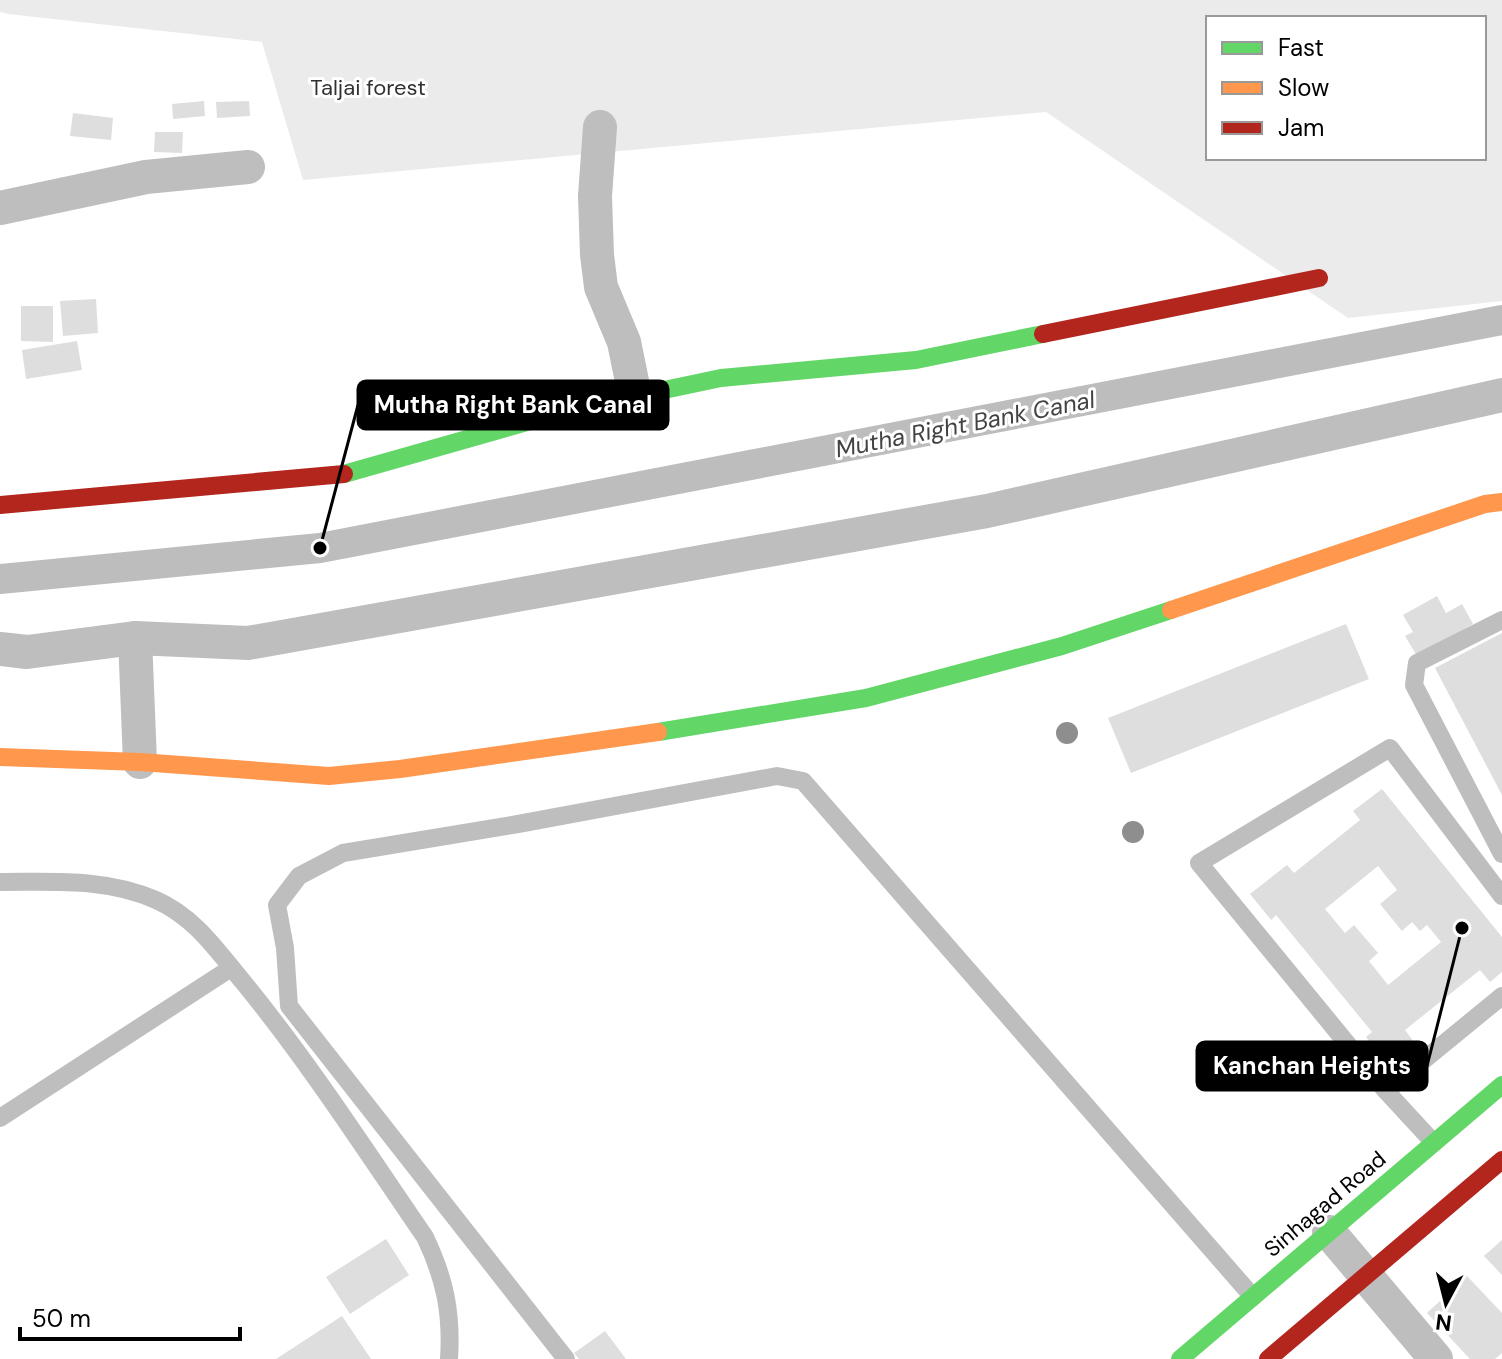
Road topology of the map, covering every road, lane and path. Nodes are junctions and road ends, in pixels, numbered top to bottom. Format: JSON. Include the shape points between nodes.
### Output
{"nodes":[{"id":1,"x":600,"y":127,"type":"dead end"},
{"id":2,"x":248,"y":167,"type":"dead end"},
{"id":3,"x":0,"y":208,"type":"edge"},
{"id":4,"x":1319,"y":278,"type":"dead end"},
{"id":5,"x":1502,"y":395,"type":"edge"},
{"id":6,"x":635,"y":396,"type":"junction"},
{"id":7,"x":1502,"y":502,"type":"edge"},
{"id":8,"x":0,"y":505,"type":"edge"},
{"id":9,"x":1502,"y":620,"type":"edge"},
{"id":10,"x":135,"y":638,"type":"junction"},
{"id":11,"x":0,"y":649,"type":"edge"},
{"id":12,"x":0,"y":757,"type":"edge"},
{"id":13,"x":140,"y":762,"type":"junction"},
{"id":14,"x":1495,"y":825,"type":"edge"},
{"id":15,"x":1502,"y":854,"type":"edge"},
{"id":16,"x":0,"y":882,"type":"edge"},
{"id":17,"x":1502,"y":896,"type":"edge"},
{"id":18,"x":231,"y":968,"type":"junction"},
{"id":19,"x":1502,"y":996,"type":"edge"},
{"id":20,"x":1502,"y":1085,"type":"edge"},
{"id":21,"x":1386,"y":1091,"type":"junction"},
{"id":22,"x":0,"y":1118,"type":"edge"},
{"id":23,"x":1434,"y":1143,"type":"junction"},
{"id":24,"x":1502,"y":1160,"type":"edge"},
{"id":25,"x":1329,"y":1232,"type":"junction"},
{"id":26,"x":1367,"y":1275,"type":"junction"},
{"id":27,"x":1253,"y":1297,"type":"junction"},
{"id":28,"x":449,"y":1359,"type":"edge"},
{"id":29,"x":566,"y":1359,"type":"edge"},
{"id":30,"x":1180,"y":1359,"type":"edge"},
{"id":31,"x":1268,"y":1359,"type":"edge"},
{"id":32,"x":1436,"y":1359,"type":"edge"}],
"edges":[{"from":1,"to":6,"type":"street","via":[[595,196],[601,287],[624,342]]},
{"from":2,"to":3,"type":"street","via":[[146,177]]},
{"from":4,"to":6,"type":"street","via":[[916,360],[721,378]]},
{"from":5,"to":10,"type":"street","via":[[987,511],[248,643]]},
{"from":6,"to":8,"type":"street","via":[[342,475]]},
{"from":7,"to":13,"type":"street","via":[[1062,646],[866,698],[329,776]]},
{"from":9,"to":14,"type":"lane","via":[[1417,663],[1414,675],[1414,685]]},
{"from":10,"to":11,"type":"street","via":[[27,652]]},
{"from":10,"to":13,"type":"street"},
{"from":12,"to":13,"type":"street"},
{"from":14,"to":15,"type":"lane"},
{"from":16,"to":18,"type":"lane","via":[[114,885],[156,900],[201,931]]},
{"from":17,"to":21,"type":"lane","via":[[1390,748],[1199,863]]},
{"from":18,"to":22,"type":"lane"},
{"from":18,"to":28,"type":"lane","via":[[286,1036],[425,1237],[449,1303]]},
{"from":19,"to":21,"type":"lane"},
{"from":20,"to":23,"type":"street","name":"Sinhagad Road"},
{"from":21,"to":23,"type":"lane"},
{"from":23,"to":25,"type":"street","name":"Sinhagad Road"},
{"from":24,"to":26,"type":"street"},
{"from":25,"to":26,"type":"street"},
{"from":25,"to":27,"type":"street","name":"Sinhagad Road"},
{"from":26,"to":31,"type":"street"},
{"from":26,"to":32,"type":"street"},
{"from":27,"to":29,"type":"lane","via":[[803,781],[777,776],[343,853],[299,876],[277,905],[289,1006]]},
{"from":27,"to":30,"type":"street","name":"Sinhagad Road"}]}
